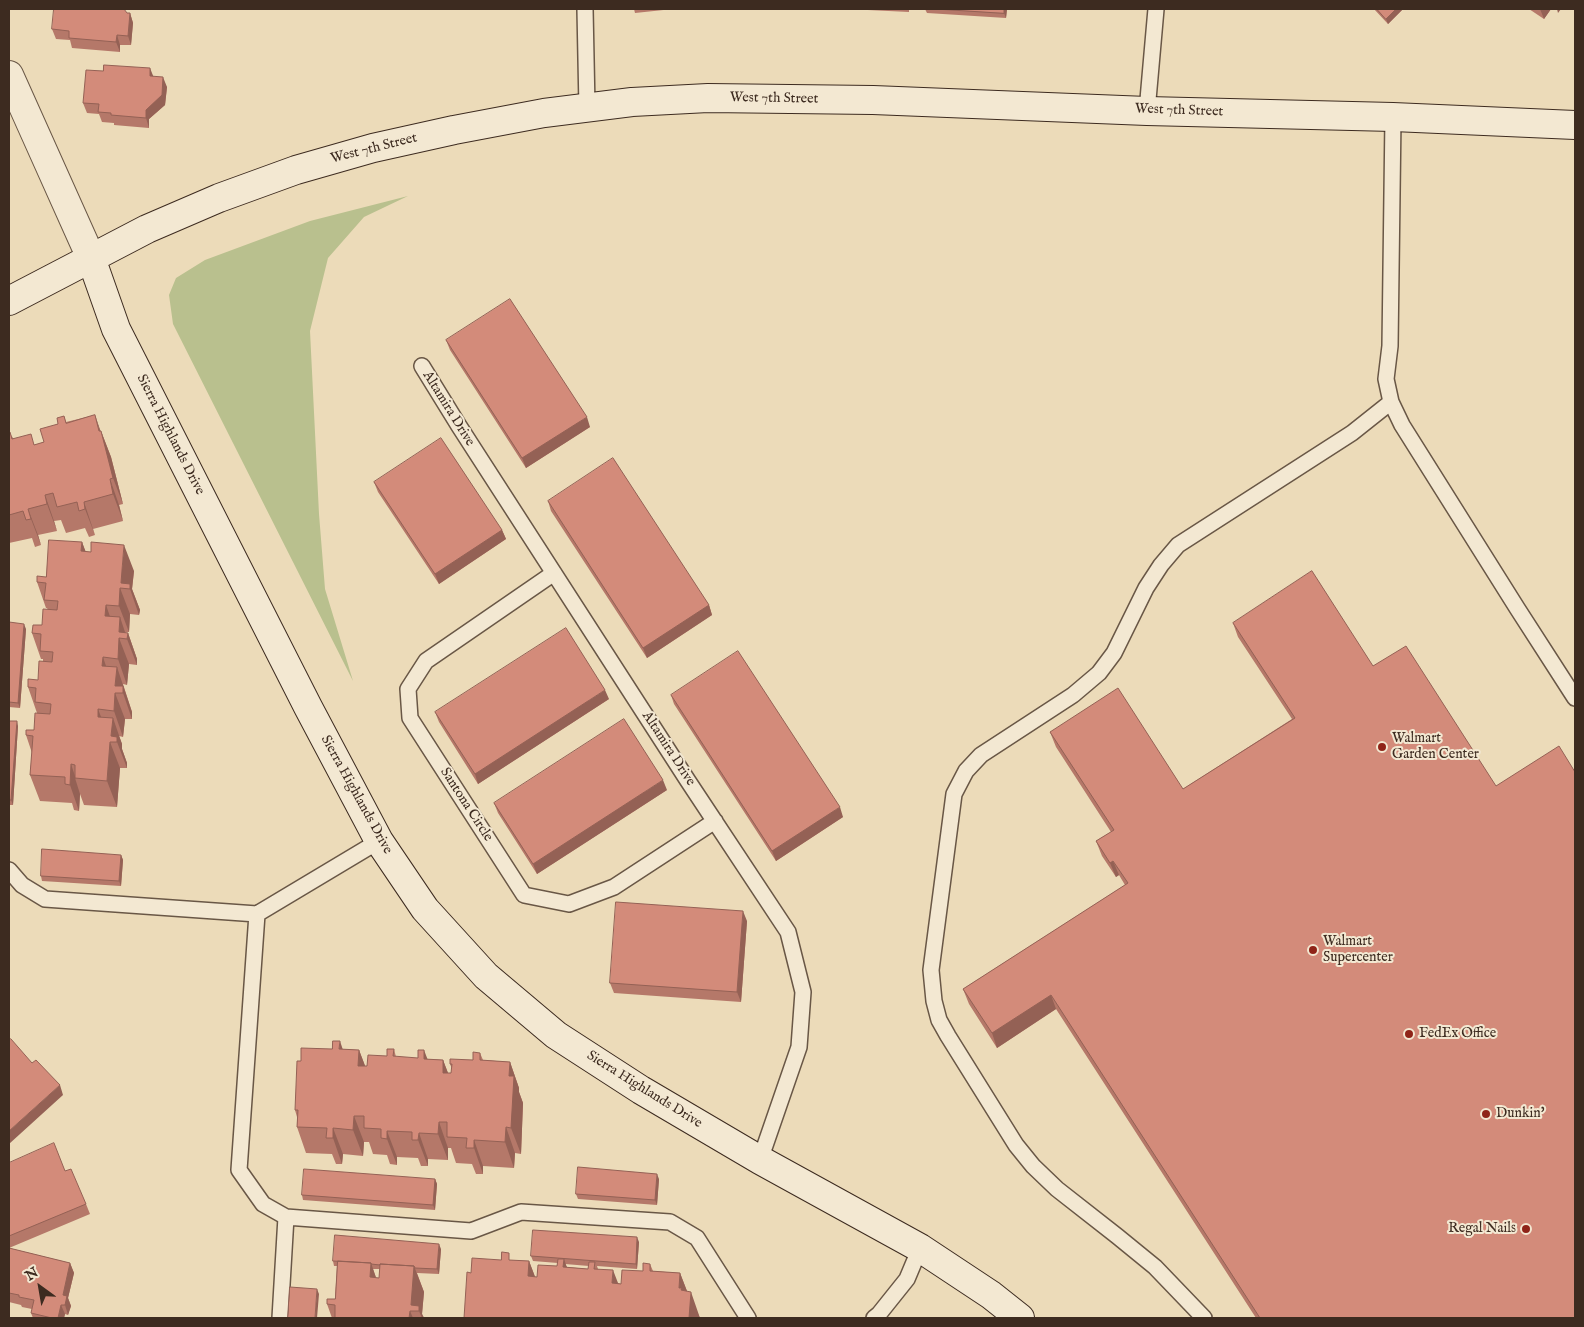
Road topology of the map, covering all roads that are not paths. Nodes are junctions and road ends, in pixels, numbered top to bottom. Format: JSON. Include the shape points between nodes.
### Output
{"nodes":[{"id":1,"x":585,"y":9,"type":"edge"},
{"id":2,"x":1156,"y":9,"type":"edge"},
{"id":3,"x":9,"y":75,"type":"edge"},
{"id":4,"x":587,"y":108,"type":"junction"},
{"id":5,"x":1147,"y":110,"type":"junction"},
{"id":6,"x":1393,"y":117,"type":"junction"},
{"id":7,"x":1575,"y":125,"type":"edge"},
{"id":8,"x":91,"y":258,"type":"junction"},
{"id":9,"x":9,"y":301,"type":"edge"},
{"id":10,"x":422,"y":366,"type":"dead end"},
{"id":11,"x":1391,"y":402,"type":"junction"},
{"id":12,"x":554,"y":573,"type":"junction"},
{"id":13,"x":1575,"y":698,"type":"edge"},
{"id":14,"x":714,"y":821,"type":"junction"},
{"id":15,"x":379,"y":841,"type":"junction"},
{"id":16,"x":9,"y":870,"type":"edge"},
{"id":17,"x":257,"y":914,"type":"junction"},
{"id":18,"x":760,"y":1160,"type":"junction"},
{"id":19,"x":286,"y":1217,"type":"junction"},
{"id":20,"x":920,"y":1248,"type":"junction"},
{"id":21,"x":280,"y":1318,"type":"edge"},
{"id":22,"x":748,"y":1318,"type":"edge"},
{"id":23,"x":874,"y":1318,"type":"edge"},
{"id":24,"x":1020,"y":1318,"type":"edge"},
{"id":25,"x":1204,"y":1318,"type":"edge"}],
"edges":[{"from":1,"to":4,"type":"lane"},
{"from":2,"to":5,"type":"lane"},
{"from":3,"to":8,"type":"street","name":"Sierra Highlands Drive"},
{"from":4,"to":5,"type":"street","name":"West 7th Street","via":[[708,98],[873,100]]},
{"from":4,"to":8,"type":"street","name":"West 7th Street","via":[[544,112],[454,130],[296,170],[219,198]]},
{"from":5,"to":6,"type":"street","name":"West 7th Street"},
{"from":6,"to":7,"type":"street","name":"West 7th Street"},
{"from":6,"to":11,"type":"lane","via":[[1390,346],[1386,379]]},
{"from":8,"to":9,"type":"street","name":"West 7th Street"},
{"from":8,"to":15,"type":"street","name":"Sierra Highlands Drive","via":[[116,329]]},
{"from":10,"to":12,"type":"lane","name":"Altamira Drive"},
{"from":11,"to":13,"type":"lane","via":[[1429,470]]},
{"from":11,"to":25,"type":"lane","via":[[1352,433],[1178,545],[1146,588],[1114,653],[1098,673],[1073,695],[980,755],[966,771],[954,794],[931,970],[939,1020],[1032,1166],[1155,1267]]},
{"from":12,"to":14,"type":"lane","name":"Altamira Drive"},
{"from":12,"to":14,"type":"lane","name":"Santona Circle","via":[[426,661],[408,689],[410,718],[524,895],[569,904],[614,887]]},
{"from":14,"to":18,"type":"lane","name":"Altamira Drive","via":[[788,932],[803,992],[799,1047]]},
{"from":15,"to":17,"type":"lane"},
{"from":15,"to":18,"type":"street","name":"Sierra Highlands Drive","via":[[425,909],[486,976],[556,1035]]},
{"from":16,"to":17,"type":"lane","via":[[22,886],[45,899]]},
{"from":17,"to":19,"type":"lane","via":[[239,1170],[263,1204]]},
{"from":18,"to":20,"type":"street","name":"Sierra Highlands Drive"},
{"from":19,"to":21,"type":"lane"},
{"from":19,"to":22,"type":"lane","via":[[471,1231],[521,1212],[670,1222],[697,1238]]},
{"from":20,"to":23,"type":"lane","via":[[907,1279]]},
{"from":20,"to":24,"type":"street","name":"Sierra Highlands Drive"}]}
